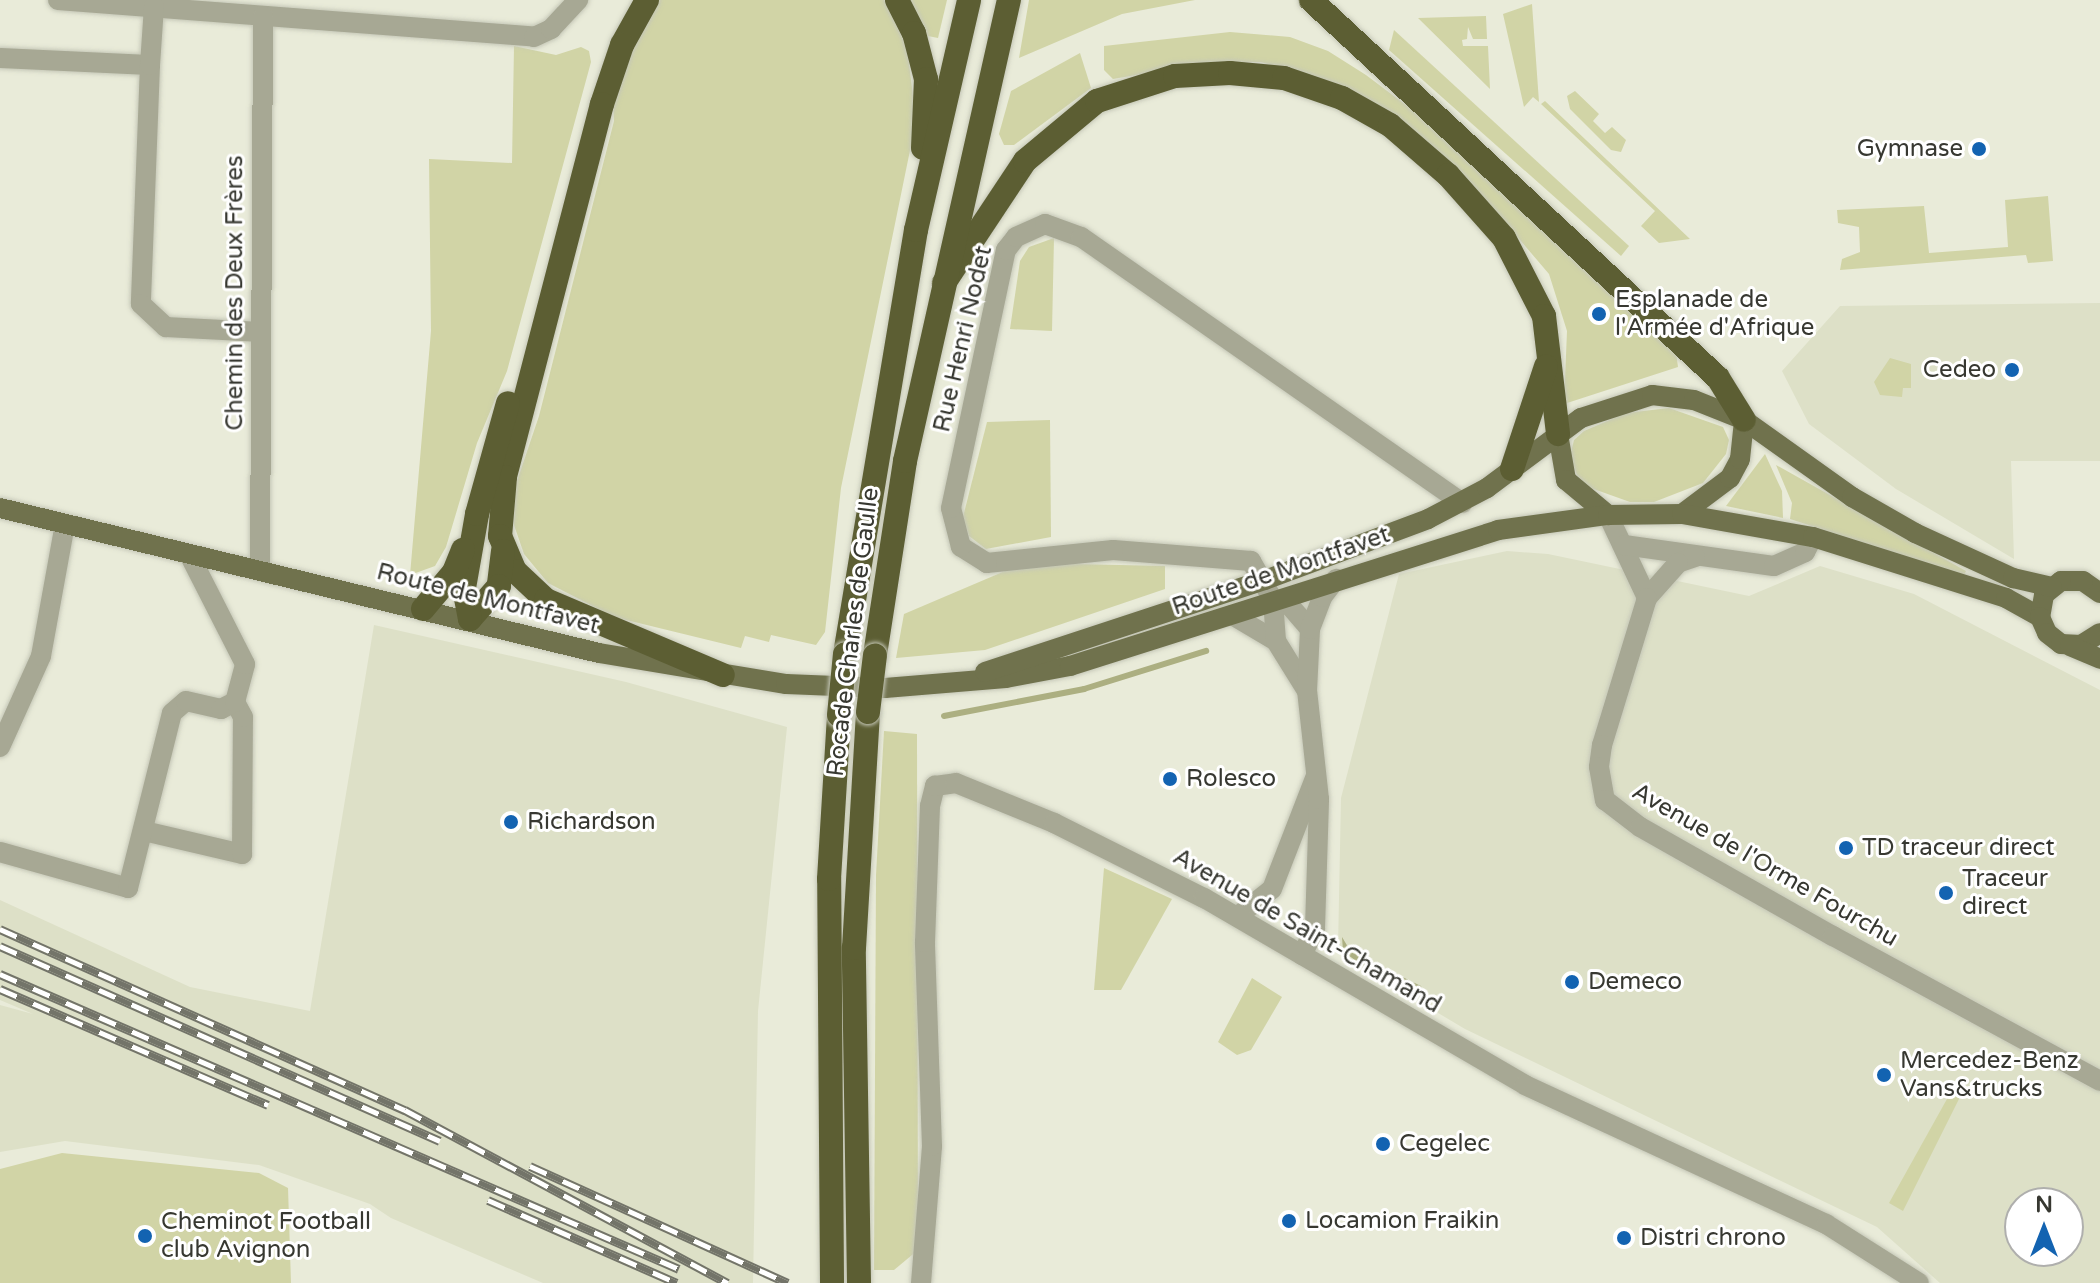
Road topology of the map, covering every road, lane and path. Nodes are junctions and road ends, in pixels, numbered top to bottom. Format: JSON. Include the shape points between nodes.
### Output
{"nodes":[{"id":1,"x":58,"y":0,"type":"edge"},
{"id":2,"x":578,"y":0,"type":"edge"},
{"id":3,"x":632,"y":0,"type":"edge"},
{"id":4,"x":647,"y":0,"type":"edge"},
{"id":5,"x":897,"y":0,"type":"edge"},
{"id":6,"x":969,"y":0,"type":"edge"},
{"id":7,"x":1009,"y":0,"type":"edge"},
{"id":8,"x":1311,"y":0,"type":"edge"},
{"id":9,"x":154,"y":7,"type":"junction"},
{"id":10,"x":295,"y":9,"type":"edge"},
{"id":11,"x":263,"y":16,"type":"junction"},
{"id":12,"x":0,"y":58,"type":"edge"},
{"id":13,"x":150,"y":65,"type":"junction"},
{"id":14,"x":916,"y":230,"type":"junction"},
{"id":15,"x":944,"y":283,"type":"junction"},
{"id":16,"x":261,"y":332,"type":"junction"},
{"id":17,"x":1550,"y":352,"type":"junction"},
{"id":18,"x":1744,"y":420,"type":"junction"},
{"id":19,"x":1558,"y":434,"type":"junction"},
{"id":20,"x":1512,"y":469,"type":"junction"},
{"id":21,"x":1463,"y":503,"type":"junction"},
{"id":22,"x":0,"y":508,"type":"edge"},
{"id":23,"x":477,"y":514,"type":"junction"},
{"id":24,"x":1682,"y":514,"type":"junction"},
{"id":25,"x":1608,"y":515,"type":"junction"},
{"id":26,"x":65,"y":524,"type":"junction"},
{"id":27,"x":1813,"y":537,"type":"junction"},
{"id":28,"x":1624,"y":545,"type":"junction"},
{"id":29,"x":503,"y":551,"type":"junction"},
{"id":30,"x":189,"y":554,"type":"junction"},
{"id":31,"x":1695,"y":557,"type":"junction"},
{"id":32,"x":260,"y":571,"type":"junction"},
{"id":33,"x":1336,"y":579,"type":"junction"},
{"id":34,"x":1265,"y":580,"type":"junction"},
{"id":35,"x":2091,"y":580,"type":"edge"},
{"id":36,"x":2052,"y":587,"type":"junction"},
{"id":37,"x":2100,"y":593,"type":"edge"},
{"id":38,"x":1647,"y":598,"type":"junction"},
{"id":39,"x":1273,"y":600,"type":"junction"},
{"id":40,"x":423,"y":609,"type":"junction"},
{"id":41,"x":1232,"y":615,"type":"junction"},
{"id":42,"x":2040,"y":617,"type":"junction"},
{"id":43,"x":470,"y":619,"type":"junction"},
{"id":44,"x":1310,"y":629,"type":"junction"},
{"id":45,"x":2100,"y":633,"type":"edge"},
{"id":46,"x":1276,"y":641,"type":"junction"},
{"id":47,"x":2070,"y":646,"type":"junction"},
{"id":48,"x":2100,"y":659,"type":"edge"},
{"id":49,"x":723,"y":675,"type":"junction"},
{"id":50,"x":970,"y":678,"type":"junction"},
{"id":51,"x":1307,"y":691,"type":"junction"},
{"id":52,"x":235,"y":702,"type":"junction"},
{"id":53,"x":0,"y":747,"type":"edge"},
{"id":54,"x":1315,"y":778,"type":"junction"},
{"id":55,"x":144,"y":831,"type":"junction"},
{"id":56,"x":0,"y":852,"type":"edge"},
{"id":57,"x":1238,"y":916,"type":"junction"},
{"id":58,"x":1302,"y":955,"type":"junction"},
{"id":59,"x":2100,"y":1081,"type":"edge"},
{"id":60,"x":832,"y":1283,"type":"edge"},
{"id":61,"x":859,"y":1283,"type":"edge"},
{"id":62,"x":921,"y":1283,"type":"edge"},
{"id":63,"x":1919,"y":1283,"type":"edge"}],
"edges":[{"from":1,"to":9,"type":"street"},
{"from":2,"to":10,"type":"street","via":[[551,29],[534,37]]},
{"from":3,"to":23,"type":"highway","via":[[614,28],[598,78]]},
{"from":4,"to":29,"type":"highway","via":[[622,45],[598,119],[505,477],[499,517]]},
{"from":5,"to":14,"type":"highway","via":[[914,33],[926,79]]},
{"from":6,"to":14,"type":"highway","name":"Rocade Charles de Gaulle"},
{"from":7,"to":15,"type":"highway","name":"Rocade Charles de Gaulle"},
{"from":8,"to":18,"type":"highway","via":[[1718,378]]},
{"from":9,"to":11,"type":"street"},
{"from":9,"to":13,"type":"street"},
{"from":10,"to":11,"type":"street"},
{"from":11,"to":16,"type":"street","name":"Chemin des Deux Frères"},
{"from":12,"to":13,"type":"street"},
{"from":13,"to":16,"type":"street","via":[[141,304],[166,327]]},
{"from":14,"to":60,"type":"highway","name":"Rocade Charles de Gaulle","bridge":true,"via":[[839,715],[829,879]]},
{"from":15,"to":17,"type":"highway","via":[[1016,173],[1074,116],[1149,82],[1202,73],[1256,74],[1316,88],[1367,111],[1448,175],[1514,252],[1544,316]]},
{"from":15,"to":61,"type":"highway","name":"Rocade Charles de Gaulle","bridge":true,"via":[[895,511],[868,712],[854,948]]},
{"from":16,"to":32,"type":"street","name":"Chemin des Deux Frères"},
{"from":17,"to":19,"type":"highway"},
{"from":17,"to":20,"type":"highway"},
{"from":18,"to":19,"type":"main road","via":[[1694,400],[1652,395],[1601,408]]},
{"from":18,"to":24,"type":"main road","via":[[1740,459],[1730,478]]},
{"from":18,"to":36,"type":"main road","via":[[1852,497],[1915,533],[2013,578]]},
{"from":19,"to":20,"type":"main road","name":"Route de Montfavet"},
{"from":19,"to":25,"type":"main road","via":[[1566,480]]},
{"from":20,"to":21,"type":"main road","name":"Route de Montfavet"},
{"from":21,"to":34,"type":"main road","name":"Route de Montfavet"},
{"from":21,"to":34,"type":"street","name":"Rue Henri Nodet","via":[[1081,237],[1045,224],[1016,237],[1006,250],[951,508],[961,547],[987,563],[1076,550],[1243,558],[1257,566]]},
{"from":22,"to":26,"type":"main road","name":"Route de Montfavet"},
{"from":23,"to":40,"type":"highway","via":[[454,572]]},
{"from":23,"to":43,"type":"highway","via":[[464,588]]},
{"from":24,"to":25,"type":"main road"},
{"from":24,"to":27,"type":"main road"},
{"from":25,"to":28,"type":"street"},
{"from":25,"to":33,"type":"main road","name":"Route de Montfavet","via":[[1460,538]]},
{"from":26,"to":30,"type":"main road","name":"Route de Montfavet"},
{"from":26,"to":53,"type":"street","via":[[41,656]]},
{"from":27,"to":31,"type":"street","via":[[1805,552],[1774,566]]},
{"from":27,"to":42,"type":"main road","via":[[2006,598]]},
{"from":28,"to":31,"type":"street"},
{"from":28,"to":38,"type":"street"},
{"from":29,"to":43,"type":"highway","via":[[499,586]]},
{"from":29,"to":49,"type":"highway","via":[[515,571],[546,600]]},
{"from":30,"to":32,"type":"main road","name":"Route de Montfavet"},
{"from":30,"to":52,"type":"street","via":[[245,664]]},
{"from":31,"to":38,"type":"street","name":"Avenue de l'Orme Fourchu","via":[[1678,563]]},
{"from":32,"to":40,"type":"main road","name":"Route de Montfavet"},
{"from":33,"to":39,"type":"main road","name":"Route de Montfavet"},
{"from":33,"to":44,"type":"street","via":[[1322,597]]},
{"from":34,"to":39,"type":"street"},
{"from":34,"to":50,"type":"main road","name":"Route de Montfavet"},
{"from":35,"to":36,"type":"main road"},
{"from":35,"to":37,"type":"main road"},
{"from":36,"to":42,"type":"main road"},
{"from":38,"to":59,"type":"street","name":"Avenue de l'Orme Fourchu","via":[[1602,745],[1599,767],[1605,800],[1640,827]]},
{"from":39,"to":41,"type":"main road","name":"Route de Montfavet"},
{"from":39,"to":44,"type":"street","via":[[1290,606]]},
{"from":39,"to":46,"type":"street"},
{"from":40,"to":43,"type":"main road","name":"Route de Montfavet"},
{"from":41,"to":46,"type":"street"},
{"from":41,"to":50,"type":"main road","name":"Route de Montfavet","via":[[1070,666]]},
{"from":42,"to":47,"type":"main road","via":[[2053,639]]},
{"from":43,"to":49,"type":"main road","name":"Route de Montfavet","via":[[599,653]]},
{"from":44,"to":51,"type":"street"},
{"from":45,"to":47,"type":"main road","via":[[2092,641]]},
{"from":46,"to":51,"type":"street"},
{"from":47,"to":48,"type":"main road"},
{"from":49,"to":50,"type":"main road","name":"Route de Montfavet","via":[[855,689]]},
{"from":51,"to":54,"type":"street"},
{"from":52,"to":55,"type":"street","via":[[221,709],[186,701],[172,713]]},
{"from":52,"to":55,"type":"street","via":[[243,717],[242,854]]},
{"from":54,"to":57,"type":"street","via":[[1272,889]]},
{"from":54,"to":58,"type":"street","via":[[1315,928]]},
{"from":55,"to":56,"type":"street","via":[[128,888]]},
{"from":57,"to":58,"type":"street","name":"Avenue de Saint-Chamand"},
{"from":57,"to":62,"type":"street","name":"Avenue de Saint-Chamand","via":[[1054,823],[956,783],[935,786],[925,942],[932,1146]]},
{"from":58,"to":63,"type":"street","name":"Avenue de Saint-Chamand","via":[[1525,1085],[1826,1224]]}]}
